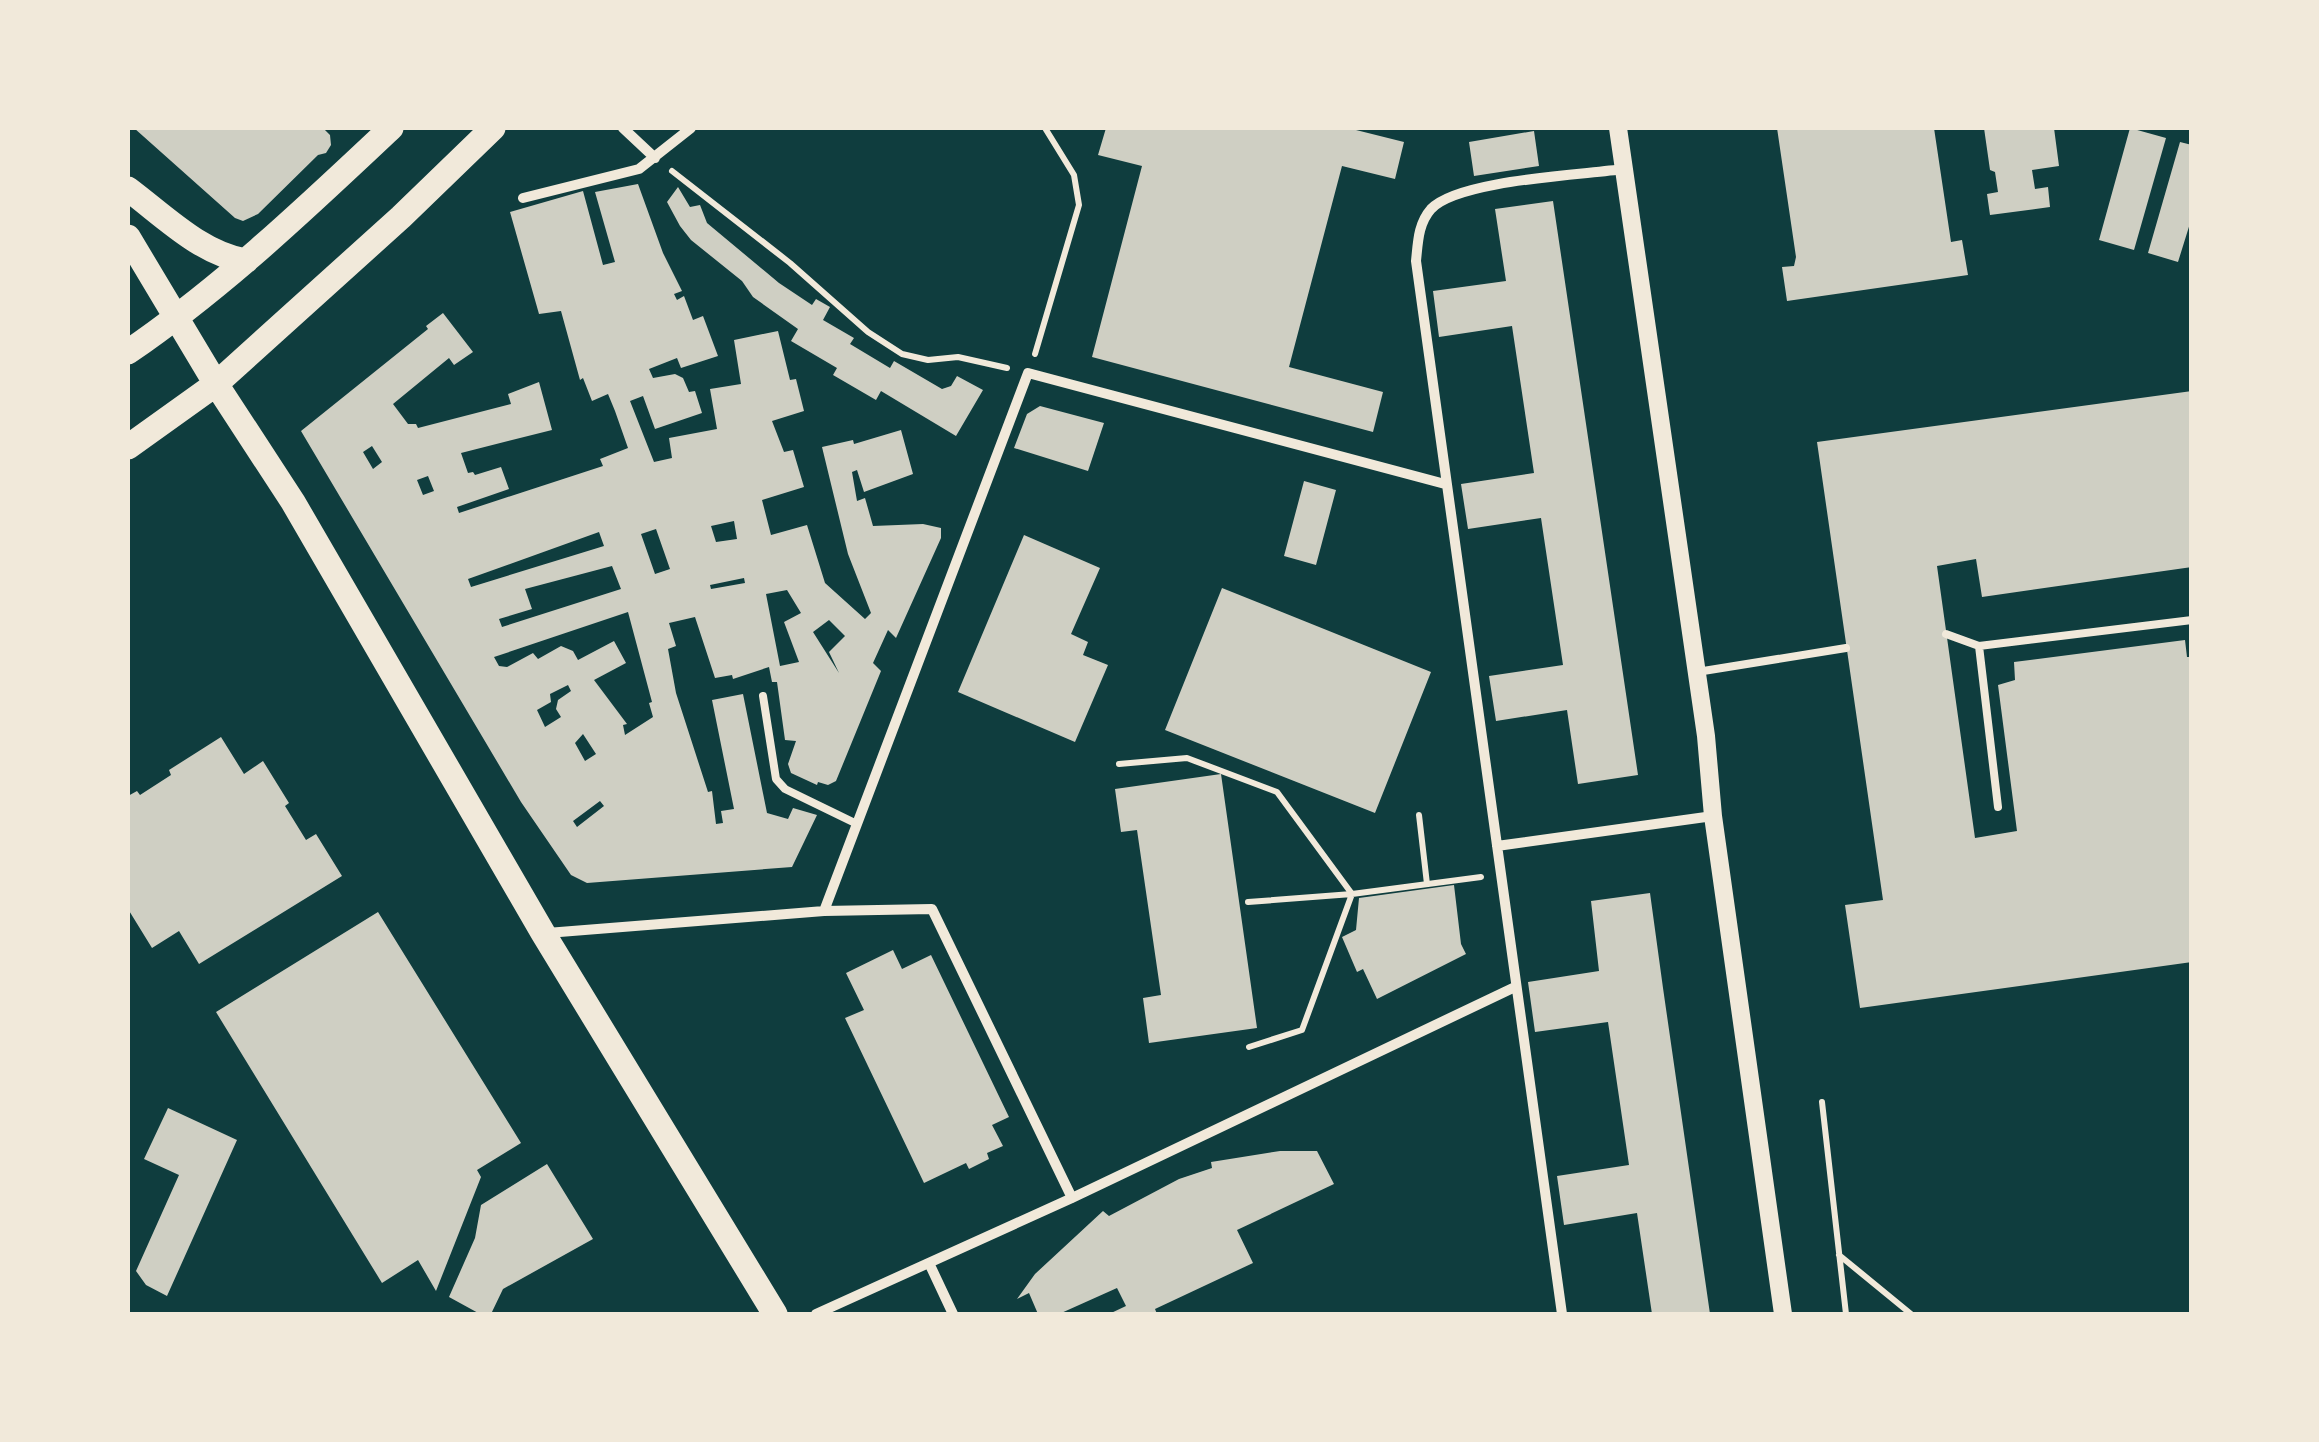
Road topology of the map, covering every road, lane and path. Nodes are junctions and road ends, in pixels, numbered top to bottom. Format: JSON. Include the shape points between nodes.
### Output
{"nodes":[{"id":1,"x":391,"y":128,"type":"edge"},
{"id":2,"x":493,"y":128,"type":"edge"},
{"id":3,"x":623,"y":128,"type":"edge"},
{"id":4,"x":691,"y":128,"type":"edge"},
{"id":5,"x":1045,"y":128,"type":"edge"},
{"id":6,"x":1618,"y":128,"type":"edge"},
{"id":7,"x":654,"y":158,"type":"junction"},
{"id":8,"x":1623,"y":169,"type":"junction"},
{"id":9,"x":128,"y":188,"type":"edge"},
{"id":10,"x":523,"y":198,"type":"dead end"},
{"id":11,"x":128,"y":237,"type":"edge"},
{"id":12,"x":246,"y":261,"type":"junction"},
{"id":13,"x":178,"y":318,"type":"junction"},
{"id":14,"x":128,"y":352,"type":"edge"},
{"id":15,"x":1028,"y":373,"type":"junction"},
{"id":16,"x":216,"y":384,"type":"junction"},
{"id":17,"x":128,"y":447,"type":"edge"},
{"id":18,"x":1445,"y":484,"type":"junction"},
{"id":19,"x":2192,"y":620,"type":"edge"},
{"id":20,"x":1946,"y":634,"type":"dead end"},
{"id":21,"x":1979,"y":646,"type":"junction"},
{"id":22,"x":1846,"y":648,"type":"dead end"},
{"id":23,"x":1696,"y":672,"type":"junction"},
{"id":24,"x":763,"y":696,"type":"dead end"},
{"id":25,"x":1119,"y":764,"type":"dead end"},
{"id":26,"x":1998,"y":807,"type":"dead end"},
{"id":27,"x":1419,"y":815,"type":"dead end"},
{"id":28,"x":1713,"y":816,"type":"junction"},
{"id":29,"x":857,"y":824,"type":"junction"},
{"id":30,"x":1497,"y":846,"type":"junction"},
{"id":31,"x":1500,"y":875,"type":"junction"},
{"id":32,"x":1427,"y":884,"type":"junction"},
{"id":33,"x":1352,"y":894,"type":"junction"},
{"id":34,"x":1248,"y":902,"type":"dead end"},
{"id":35,"x":824,"y":911,"type":"junction"},
{"id":36,"x":543,"y":933,"type":"junction"},
{"id":37,"x":1514,"y":987,"type":"junction"},
{"id":38,"x":1249,"y":1047,"type":"dead end"},
{"id":39,"x":1822,"y":1102,"type":"dead end"},
{"id":40,"x":1072,"y":1198,"type":"junction"},
{"id":41,"x":1839,"y":1255,"type":"junction"},
{"id":42,"x":929,"y":1263,"type":"junction"},
{"id":43,"x":774,"y":1314,"type":"edge"},
{"id":44,"x":816,"y":1314,"type":"edge"},
{"id":45,"x":953,"y":1314,"type":"edge"},
{"id":46,"x":1562,"y":1314,"type":"edge"},
{"id":47,"x":1783,"y":1314,"type":"edge"},
{"id":48,"x":1846,"y":1314,"type":"edge"},
{"id":49,"x":1910,"y":1314,"type":"edge"}],
"edges":[{"from":1,"to":12,"type":"main road"},
{"from":2,"to":16,"type":"main road"},
{"from":3,"to":7,"type":"street"},
{"from":4,"to":7,"type":"street"},
{"from":5,"to":15,"type":"path","via":[[1074,175],[1079,205]]},
{"from":6,"to":8,"type":"street"},
{"from":7,"to":10,"type":"street","via":[[629,172]]},
{"from":7,"to":15,"type":"path","via":[[902,354],[928,360],[958,356]]},
{"from":8,"to":18,"type":"street","via":[[1477,188],[1447,197],[1419,230],[1416,261]]},
{"from":8,"to":23,"type":"street"},
{"from":9,"to":12,"type":"main road","via":[[210,250]]},
{"from":11,"to":13,"type":"main road"},
{"from":12,"to":13,"type":"main road"},
{"from":13,"to":14,"type":"main road"},
{"from":13,"to":16,"type":"main road"},
{"from":15,"to":18,"type":"street"},
{"from":15,"to":29,"type":"street"},
{"from":16,"to":17,"type":"main road"},
{"from":16,"to":36,"type":"main road","via":[[293,502]]},
{"from":18,"to":30,"type":"street"},
{"from":19,"to":21,"type":"lane"},
{"from":20,"to":21,"type":"lane"},
{"from":21,"to":26,"type":"lane"},
{"from":22,"to":23,"type":"lane"},
{"from":23,"to":28,"type":"street"},
{"from":24,"to":29,"type":"lane","via":[[776,780]]},
{"from":25,"to":33,"type":"path","via":[[1187,758],[1277,792]]},
{"from":27,"to":32,"type":"path"},
{"from":28,"to":30,"type":"street"},
{"from":28,"to":47,"type":"street"},
{"from":29,"to":35,"type":"street"},
{"from":30,"to":31,"type":"street"},
{"from":31,"to":32,"type":"path"},
{"from":31,"to":37,"type":"street"},
{"from":32,"to":33,"type":"path"},
{"from":33,"to":34,"type":"path"},
{"from":33,"to":38,"type":"path","via":[[1302,1030]]},
{"from":35,"to":36,"type":"street"},
{"from":35,"to":40,"type":"street","via":[[932,908]]},
{"from":36,"to":43,"type":"main road"},
{"from":37,"to":40,"type":"street"},
{"from":37,"to":46,"type":"street"},
{"from":39,"to":41,"type":"path"},
{"from":40,"to":42,"type":"street"},
{"from":41,"to":48,"type":"path"},
{"from":41,"to":49,"type":"path"},
{"from":42,"to":44,"type":"street"},
{"from":42,"to":45,"type":"street"}]}
